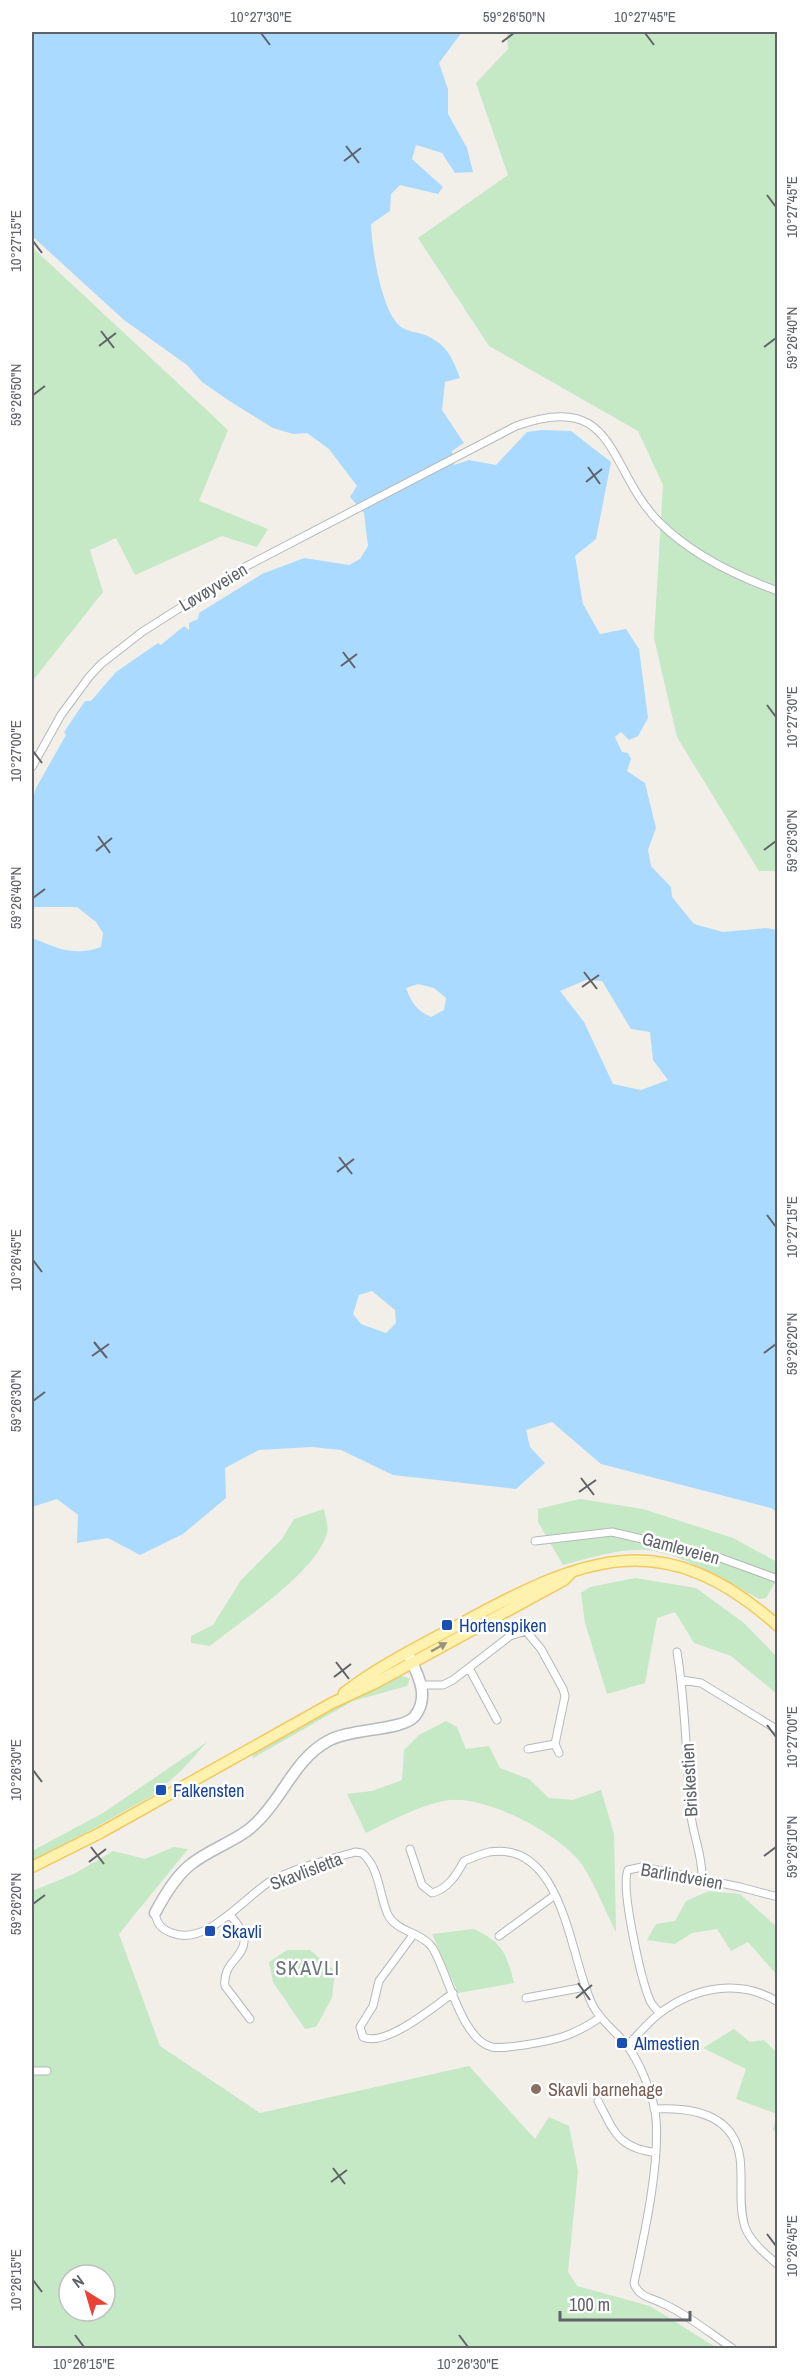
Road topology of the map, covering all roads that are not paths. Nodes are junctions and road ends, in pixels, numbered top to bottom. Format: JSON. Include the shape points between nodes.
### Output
{"nodes":[{"id":1,"x":777,"y":591,"type":"edge"},
{"id":2,"x":32,"y":767,"type":"edge"},
{"id":3,"x":535,"y":1540,"type":"dead end"},
{"id":4,"x":777,"y":1579,"type":"edge"},
{"id":5,"x":777,"y":1626,"type":"edge"},
{"id":6,"x":677,"y":1652,"type":"dead end"},
{"id":7,"x":409,"y":1658,"type":"junction"},
{"id":8,"x":469,"y":1668,"type":"junction"},
{"id":9,"x":682,"y":1680,"type":"junction"},
{"id":10,"x":422,"y":1685,"type":"junction"},
{"id":11,"x":497,"y":1720,"type":"dead end"},
{"id":12,"x":777,"y":1730,"type":"edge"},
{"id":13,"x":555,"y":1744,"type":"junction"},
{"id":14,"x":528,"y":1749,"type":"dead end"},
{"id":15,"x":559,"y":1753,"type":"dead end"},
{"id":16,"x":410,"y":1849,"type":"dead end"},
{"id":17,"x":32,"y":1867,"type":"edge"},
{"id":18,"x":702,"y":1879,"type":"junction"},
{"id":19,"x":555,"y":1895,"type":"junction"},
{"id":20,"x":777,"y":1897,"type":"edge"},
{"id":21,"x":155,"y":1913,"type":"joint"},
{"id":22,"x":230,"y":1915,"type":"junction"},
{"id":23,"x":413,"y":1935,"type":"junction"},
{"id":24,"x":499,"y":1936,"type":"dead end"},
{"id":25,"x":585,"y":1987,"type":"junction"},
{"id":26,"x":453,"y":1993,"type":"junction"},
{"id":27,"x":526,"y":1998,"type":"dead end"},
{"id":28,"x":777,"y":2002,"type":"edge"},
{"id":29,"x":660,"y":2013,"type":"junction"},
{"id":30,"x":601,"y":2017,"type":"junction"},
{"id":31,"x":250,"y":2019,"type":"dead end"},
{"id":32,"x":627,"y":2046,"type":"junction"},
{"id":33,"x":32,"y":2071,"type":"edge"},
{"id":34,"x":47,"y":2071,"type":"dead end"},
{"id":35,"x":598,"y":2101,"type":"dead end"},
{"id":36,"x":654,"y":2109,"type":"junction"},
{"id":37,"x":656,"y":2152,"type":"junction"},
{"id":38,"x":777,"y":2265,"type":"edge"},
{"id":39,"x":732,"y":2349,"type":"edge"}],
"edges":[{"from":1,"to":2,"type":"street","name":"Løvøyveien","via":[[718,565],[658,522],[640,499],[608,441],[593,426],[563,415],[542,417],[516,426],[216,583],[101,663],[61,715]]},
{"from":3,"to":4,"type":"street","name":"Gamleveien","via":[[626,1534],[716,1556]]},
{"from":5,"to":7,"type":"main road","via":[[714,1581],[667,1563],[628,1559],[551,1579],[511,1597]]},
{"from":6,"to":9,"type":"street","name":"Briskestien"},
{"from":7,"to":10,"type":"street"},
{"from":7,"to":17,"type":"main road","via":[[362,1680],[332,1703]]},
{"from":8,"to":10,"type":"street","via":[[443,1685]]},
{"from":8,"to":11,"type":"street"},
{"from":8,"to":13,"type":"street","via":[[519,1631],[531,1634],[565,1696]]},
{"from":9,"to":12,"type":"street","via":[[701,1683]]},
{"from":9,"to":18,"type":"street","name":"Briskestien","via":[[690,1812]]},
{"from":10,"to":21,"type":"street","via":[[419,1706],[410,1720],[395,1726],[351,1731],[317,1748],[299,1766],[262,1818],[239,1837],[190,1865]]},
{"from":13,"to":14,"type":"street"},
{"from":13,"to":15,"type":"street"},
{"from":16,"to":19,"type":"street","via":[[422,1885],[432,1893],[455,1877],[464,1861],[488,1852],[501,1852],[532,1865]]},
{"from":18,"to":20,"type":"street","name":"Barlindveien"},
{"from":18,"to":29,"type":"street","name":"Barlindveien","via":[[642,1867],[633,1868],[626,1875],[639,1963],[649,2000]]},
{"from":19,"to":24,"type":"street"},
{"from":19,"to":25,"type":"street"},
{"from":21,"to":22,"type":"street","name":"Skavlisletta","via":[[159,1926],[179,1936]]},
{"from":22,"to":23,"type":"street","name":"Skavlisletta","via":[[272,1881],[362,1852],[371,1862],[390,1918]]},
{"from":22,"to":31,"type":"street","via":[[243,1930],[245,1940],[226,1975],[225,1986]]},
{"from":23,"to":26,"type":"street","name":"Skavlisletta","via":[[433,1949]]},
{"from":23,"to":26,"type":"street","via":[[379,1982],[373,2006],[360,2027],[363,2037],[375,2039],[408,2026]]},
{"from":25,"to":27,"type":"street"},
{"from":25,"to":30,"type":"street"},
{"from":26,"to":30,"type":"street","name":"Skavlisletta","via":[[475,2036],[491,2047],[567,2037]]},
{"from":28,"to":29,"type":"street","via":[[763,1994],[727,1986],[697,1994]]},
{"from":29,"to":32,"type":"street"},
{"from":30,"to":32,"type":"street"},
{"from":32,"to":36,"type":"street"},
{"from":33,"to":34,"type":"street"},
{"from":35,"to":37,"type":"street","via":[[623,2142],[633,2149]]},
{"from":36,"to":37,"type":"street"},
{"from":36,"to":38,"type":"street","via":[[693,2110],[723,2123],[740,2157],[744,2224],[753,2240]]},
{"from":37,"to":39,"type":"street","via":[[636,2289],[680,2312]]}]}
